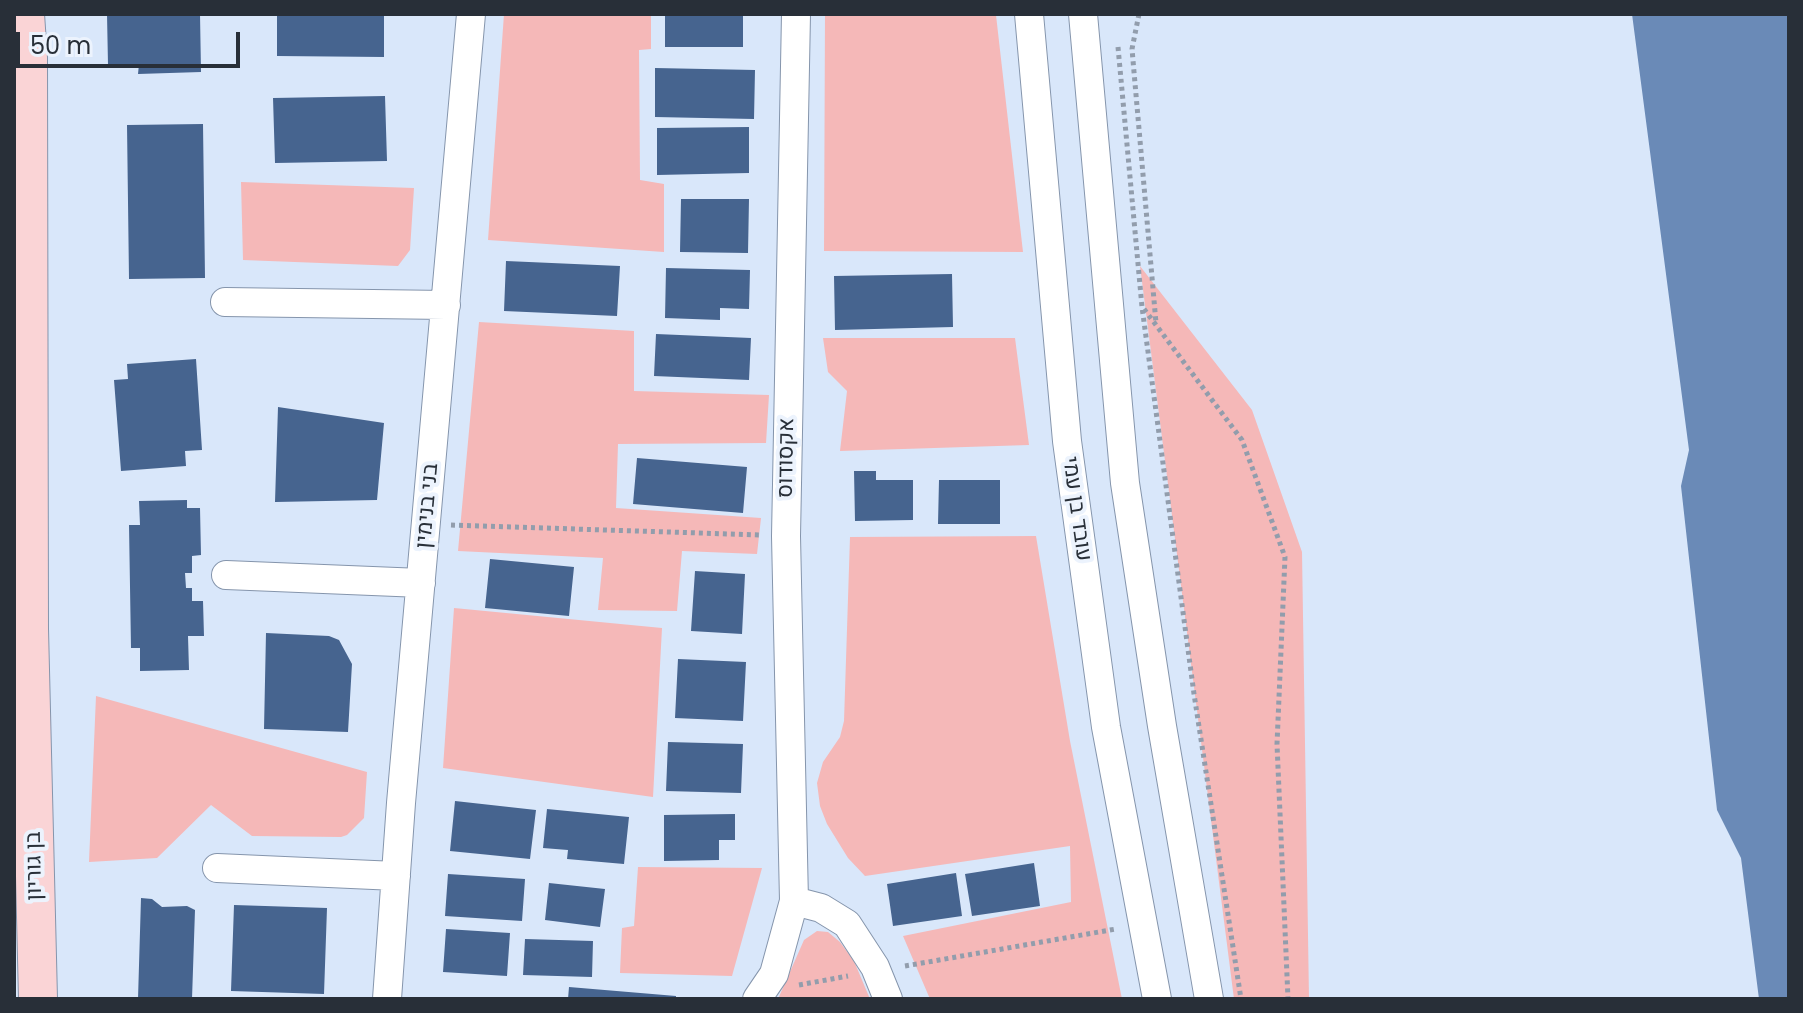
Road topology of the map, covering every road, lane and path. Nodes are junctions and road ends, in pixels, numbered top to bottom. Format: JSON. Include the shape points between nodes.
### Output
{"nodes":[{"id":1,"x":25,"y":14,"type":"edge"},
{"id":2,"x":471,"y":14,"type":"edge"},
{"id":3,"x":796,"y":14,"type":"edge"},
{"id":4,"x":1029,"y":14,"type":"edge"},
{"id":5,"x":1083,"y":14,"type":"edge"},
{"id":6,"x":1139,"y":14,"type":"edge"},
{"id":7,"x":1117,"y":43,"type":"dead end"},
{"id":8,"x":1106,"y":292,"type":"junction"},
{"id":9,"x":225,"y":302,"type":"dead end"},
{"id":10,"x":446,"y":305,"type":"junction"},
{"id":11,"x":1142,"y":307,"type":"junction"},
{"id":12,"x":1156,"y":324,"type":"junction"},
{"id":13,"x":426,"y":524,"type":"junction"},
{"id":14,"x":786,"y":536,"type":"junction"},
{"id":15,"x":226,"y":575,"type":"dead end"},
{"id":16,"x":421,"y":583,"type":"junction"},
{"id":17,"x":217,"y":868,"type":"dead end"},
{"id":18,"x":396,"y":876,"type":"junction"},
{"id":19,"x":794,"y":901,"type":"junction"},
{"id":20,"x":1143,"y":924,"type":"junction"},
{"id":21,"x":877,"y":971,"type":"junction"},
{"id":22,"x":760,"y":995,"type":"edge"},
{"id":23,"x":38,"y":999,"type":"edge"},
{"id":24,"x":387,"y":999,"type":"edge"},
{"id":25,"x":888,"y":999,"type":"edge"},
{"id":26,"x":1157,"y":999,"type":"edge"},
{"id":27,"x":1209,"y":999,"type":"edge"},
{"id":28,"x":1241,"y":999,"type":"edge"},
{"id":29,"x":1288,"y":999,"type":"edge"}],
"edges":[{"from":1,"to":23,"type":"main road","name":"בן גוריון","via":[[29,629]]},
{"from":2,"to":10,"type":"street","name":"בני בנימין"},
{"from":3,"to":14,"type":"street","name":"אקסודוס"},
{"from":4,"to":20,"type":"street","name":"עובד בן עמי","via":[[1067,441],[1106,727]]},
{"from":5,"to":8,"type":"street"},
{"from":6,"to":12,"type":"path","via":[[1132,49]]},
{"from":7,"to":11,"type":"path"},
{"from":8,"to":11,"type":"path"},
{"from":8,"to":27,"type":"street","via":[[1141,597]]},
{"from":9,"to":10,"type":"street"},
{"from":10,"to":13,"type":"street","name":"בני בנימין"},
{"from":11,"to":12,"type":"path"},
{"from":11,"to":28,"type":"path"},
{"from":12,"to":29,"type":"path","via":[[1242,440],[1285,557],[1277,744]]},
{"from":13,"to":14,"type":"path"},
{"from":13,"to":16,"type":"street","name":"בני בנימין"},
{"from":14,"to":19,"type":"street","name":"אקסודוס"},
{"from":15,"to":16,"type":"street"},
{"from":16,"to":18,"type":"street","name":"בני בנימין"},
{"from":17,"to":18,"type":"street"},
{"from":18,"to":24,"type":"street","name":"בני בנימין"},
{"from":19,"to":21,"type":"street","via":[[821,908],[847,924]]},
{"from":19,"to":22,"type":"street","name":"אקסודוס","via":[[774,974]]},
{"from":20,"to":21,"type":"path"},
{"from":20,"to":26,"type":"street","name":"עובד בן עמי"},
{"from":21,"to":22,"type":"path"},
{"from":21,"to":25,"type":"street"}]}
